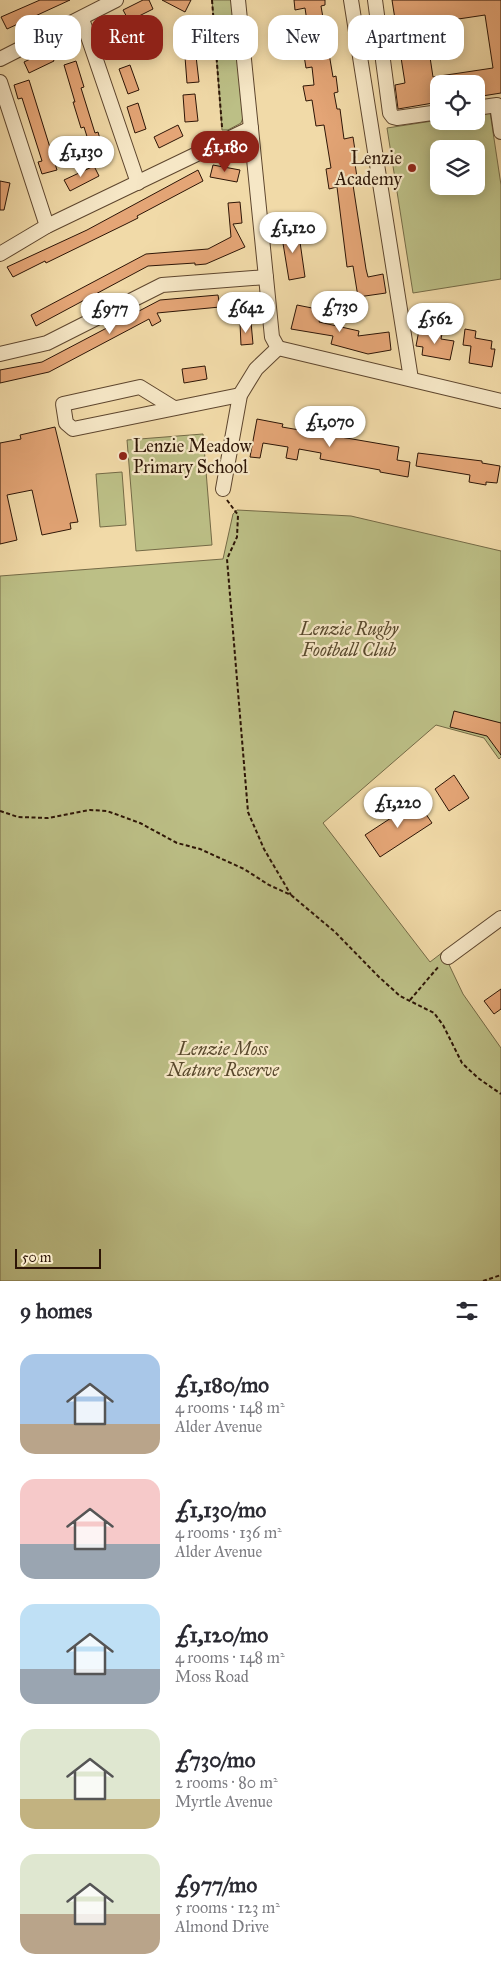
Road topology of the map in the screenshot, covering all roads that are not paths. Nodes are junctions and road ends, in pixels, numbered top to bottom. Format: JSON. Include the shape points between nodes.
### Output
{"nodes":[{"id":1,"x":116,"y":0,"type":"edge"},
{"id":2,"x":238,"y":0,"type":"edge"},
{"id":3,"x":351,"y":0,"type":"edge"},
{"id":4,"x":375,"y":0,"type":"edge"},
{"id":5,"x":82,"y":19,"type":"junction"},
{"id":6,"x":0,"y":59,"type":"edge"},
{"id":7,"x":0,"y":82,"type":"edge"},
{"id":8,"x":485,"y":107,"type":"edge"},
{"id":9,"x":430,"y":113,"type":"edge"},
{"id":10,"x":251,"y":128,"type":"junction"},
{"id":11,"x":501,"y":132,"type":"edge"},
{"id":12,"x":138,"y":183,"type":"junction"},
{"id":13,"x":47,"y":226,"type":"junction"},
{"id":14,"x":0,"y":254,"type":"edge"},
{"id":15,"x":266,"y":277,"type":"junction"},
{"id":16,"x":278,"y":348,"type":"junction"},
{"id":17,"x":0,"y":354,"type":"edge"},
{"id":18,"x":411,"y":379,"type":"junction"},
{"id":19,"x":240,"y":395,"type":"junction"},
{"id":20,"x":501,"y":400,"type":"edge"},
{"id":21,"x":174,"y":408,"type":"junction"},
{"id":22,"x":223,"y":489,"type":"road end"},
{"id":23,"x":501,"y":918,"type":"edge"},
{"id":24,"x":448,"y":957,"type":"road end"}],
"edges":[{"from":1,"to":5,"type":"street"},
{"from":2,"to":10,"type":"street"},
{"from":3,"to":18,"type":"street"},
{"from":4,"to":9,"type":"street","via":[[390,113],[397,118]]},
{"from":5,"to":6,"type":"street"},
{"from":5,"to":12,"type":"street"},
{"from":7,"to":13,"type":"street"},
{"from":8,"to":11,"type":"street","via":[[497,105]]},
{"from":10,"to":12,"type":"street"},
{"from":10,"to":15,"type":"street"},
{"from":12,"to":13,"type":"street"},
{"from":13,"to":14,"type":"street"},
{"from":15,"to":16,"type":"street","via":[[272,337]]},
{"from":15,"to":17,"type":"street","via":[[162,285],[47,343]]},
{"from":16,"to":18,"type":"street"},
{"from":16,"to":19,"type":"street","via":[[256,369]]},
{"from":18,"to":20,"type":"street"},
{"from":19,"to":21,"type":"street"},
{"from":19,"to":22,"type":"street"},
{"from":21,"to":21,"type":"street","via":[[73,429],[66,423],[63,404],[140,387]]},
{"from":23,"to":24,"type":"street"}]}
